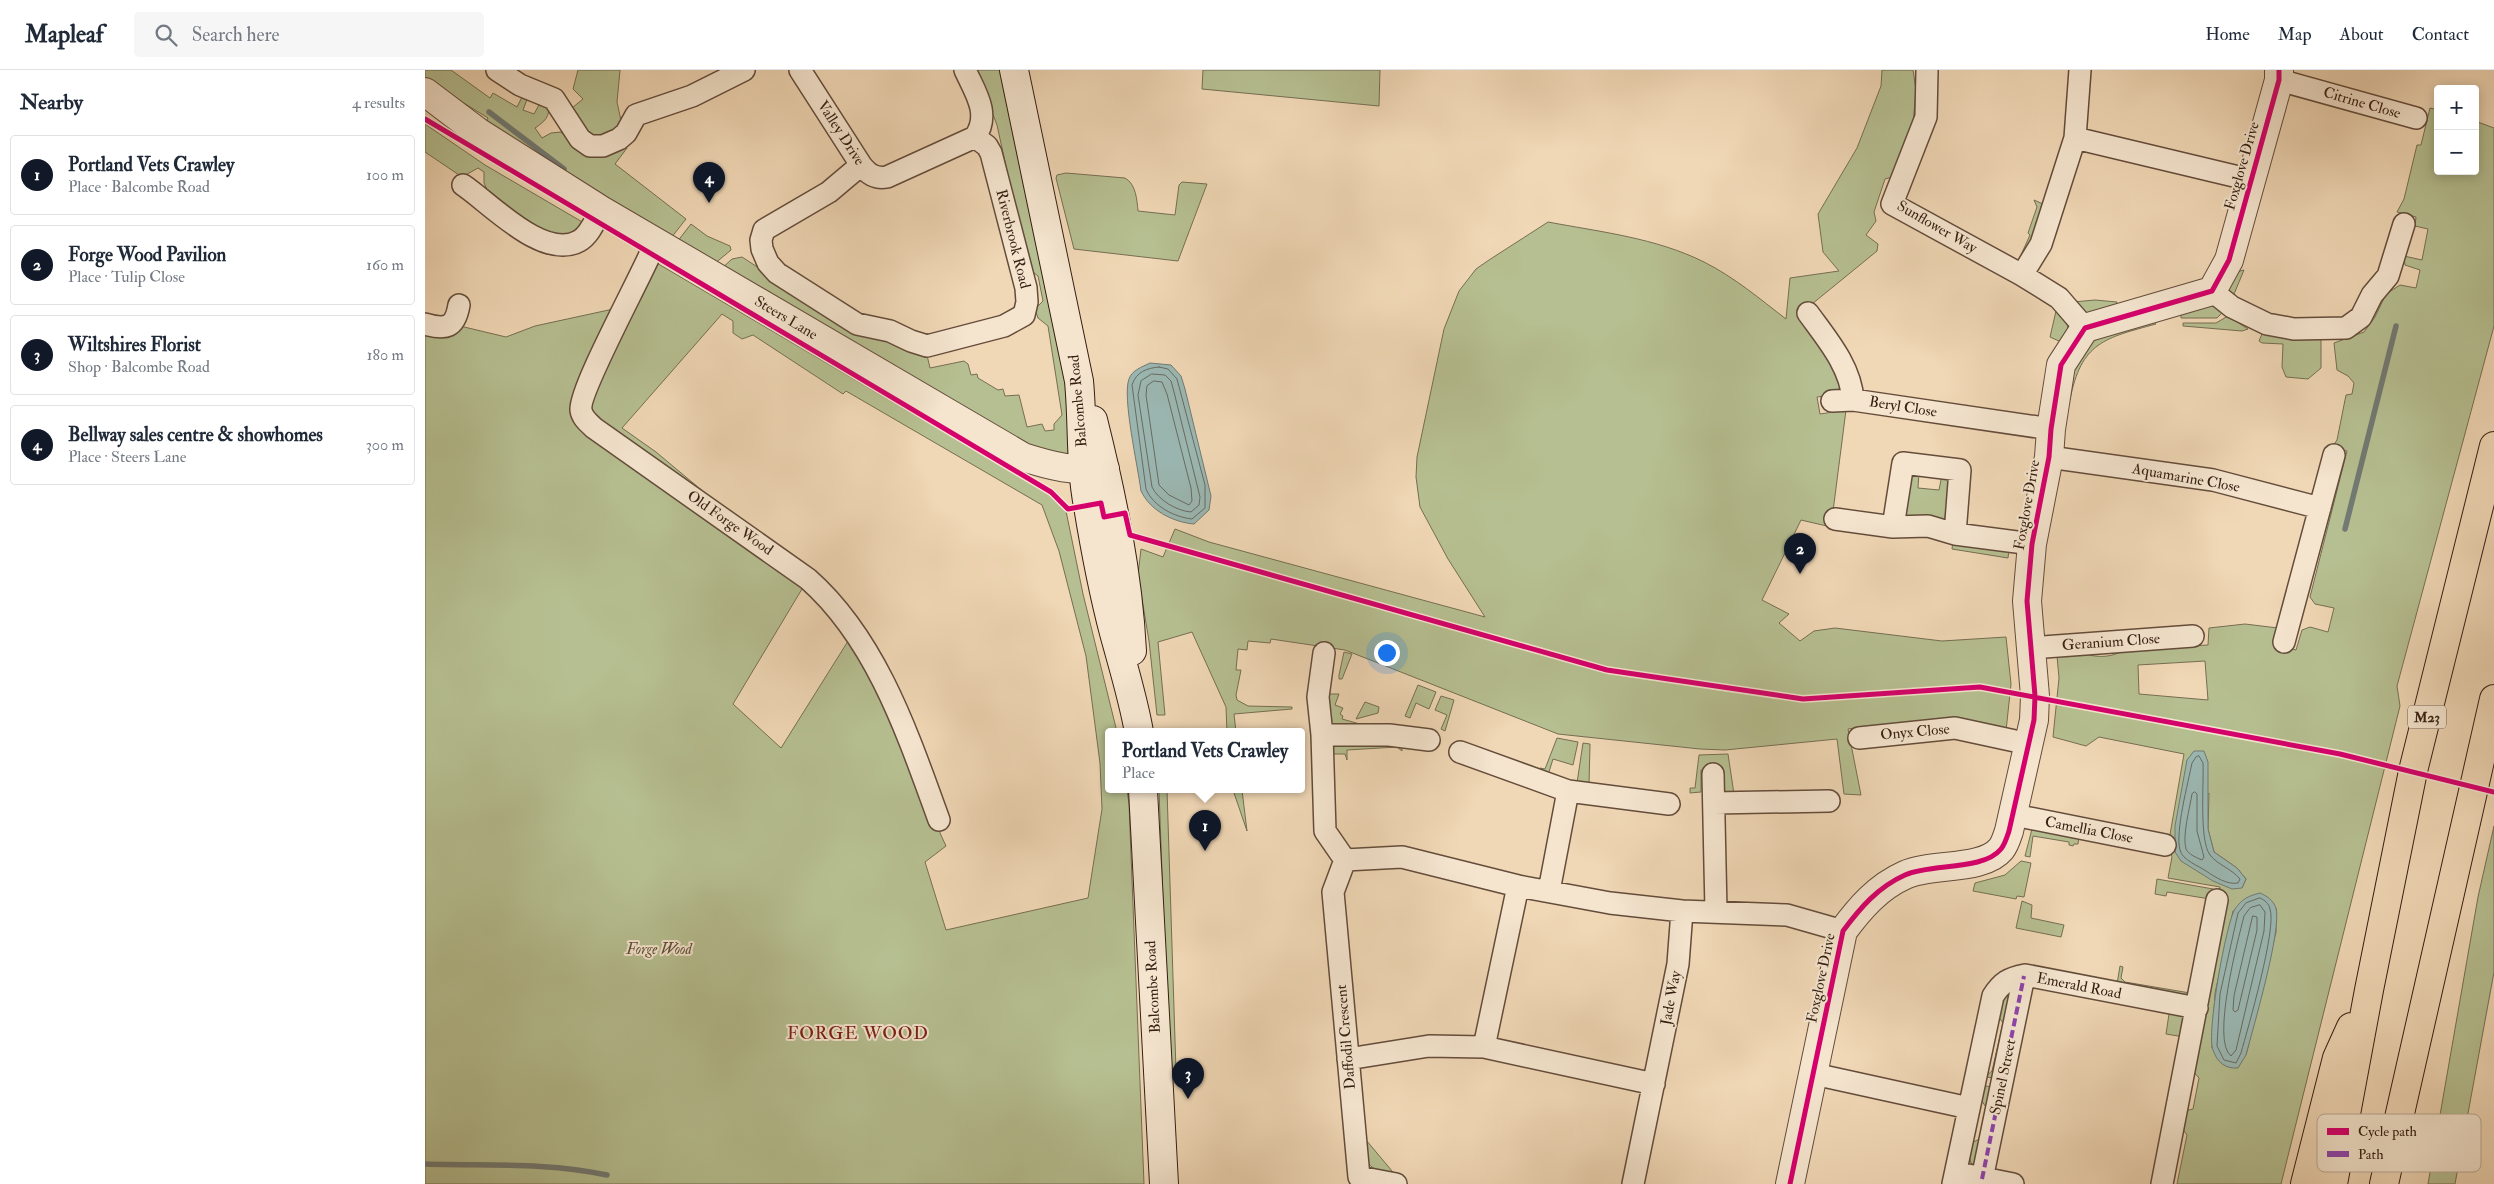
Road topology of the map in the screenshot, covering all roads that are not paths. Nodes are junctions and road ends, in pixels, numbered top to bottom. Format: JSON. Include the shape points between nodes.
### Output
{"nodes":[{"id":1,"x":497,"y":70,"type":"edge"},
{"id":2,"x":744,"y":70,"type":"edge"},
{"id":3,"x":800,"y":70,"type":"edge"},
{"id":4,"x":965,"y":70,"type":"edge"},
{"id":5,"x":1014,"y":70,"type":"edge"},
{"id":6,"x":2080,"y":70,"type":"edge"},
{"id":7,"x":1927,"y":71,"type":"edge"},
{"id":8,"x":2279,"y":75,"type":"edge"},
{"id":9,"x":425,"y":92,"type":"edge"},
{"id":10,"x":425,"y":109,"type":"edge"},
{"id":11,"x":2416,"y":118,"type":"dead end"},
{"id":12,"x":478,"y":132,"type":"junction"},
{"id":13,"x":975,"y":137,"type":"junction"},
{"id":14,"x":2075,"y":138,"type":"junction"},
{"id":15,"x":861,"y":165,"type":"junction"},
{"id":16,"x":2251,"y":180,"type":"junction"},
{"id":17,"x":463,"y":185,"type":"dead end"},
{"id":18,"x":601,"y":210,"type":"junction"},
{"id":19,"x":2404,"y":224,"type":"dead end"},
{"id":20,"x":656,"y":242,"type":"junction"},
{"id":21,"x":2022,"y":275,"type":"junction"},
{"id":22,"x":2212,"y":291,"type":"junction"},
{"id":23,"x":459,"y":305,"type":"dead end"},
{"id":24,"x":1808,"y":313,"type":"dead end"},
{"id":25,"x":425,"y":324,"type":"edge"},
{"id":26,"x":2085,"y":328,"type":"junction"},
{"id":27,"x":1853,"y":400,"type":"junction"},
{"id":28,"x":1832,"y":401,"type":"dead end"},
{"id":29,"x":2051,"y":429,"type":"junction"},
{"id":30,"x":2494,"y":446,"type":"edge"},
{"id":31,"x":2334,"y":455,"type":"dead end"},
{"id":32,"x":2049,"y":457,"type":"junction"},
{"id":33,"x":1095,"y":479,"type":"junction"},
{"id":34,"x":2321,"y":508,"type":"junction"},
{"id":35,"x":1835,"y":519,"type":"dead end"},
{"id":36,"x":1893,"y":527,"type":"junction"},
{"id":37,"x":1955,"y":534,"type":"junction"},
{"id":38,"x":2032,"y":544,"type":"junction"},
{"id":39,"x":2193,"y":636,"type":"dead end"},
{"id":40,"x":2284,"y":642,"type":"dead end"},
{"id":41,"x":2030,"y":648,"type":"junction"},
{"id":42,"x":1323,"y":653,"type":"dead end"},
{"id":43,"x":2494,"y":699,"type":"edge"},
{"id":44,"x":1138,"y":728,"type":"edge"},
{"id":45,"x":1322,"y":735,"type":"junction"},
{"id":46,"x":1859,"y":738,"type":"dead end"},
{"id":47,"x":1429,"y":740,"type":"dead end"},
{"id":48,"x":2029,"y":744,"type":"junction"},
{"id":49,"x":1460,"y":752,"type":"dead end"},
{"id":50,"x":1713,"y":774,"type":"dead end"},
{"id":51,"x":1567,"y":791,"type":"junction"},
{"id":52,"x":1143,"y":793,"type":"edge"},
{"id":53,"x":1829,"y":800,"type":"dead end"},
{"id":54,"x":1714,"y":803,"type":"junction"},
{"id":55,"x":1669,"y":804,"type":"dead end"},
{"id":56,"x":2014,"y":815,"type":"junction"},
{"id":57,"x":939,"y":820,"type":"dead end"},
{"id":58,"x":2165,"y":845,"type":"dead end"},
{"id":59,"x":1345,"y":860,"type":"junction"},
{"id":60,"x":1518,"y":886,"type":"junction"},
{"id":61,"x":1549,"y":892,"type":"junction"},
{"id":62,"x":2217,"y":900,"type":"dead end"},
{"id":63,"x":1682,"y":911,"type":"junction"},
{"id":64,"x":1716,"y":911,"type":"junction"},
{"id":65,"x":1843,"y":931,"type":"junction"},
{"id":66,"x":2024,"y":976,"type":"junction"},
{"id":67,"x":2369,"y":990,"type":"junction"},
{"id":68,"x":2197,"y":1008,"type":"junction"},
{"id":69,"x":1484,"y":1048,"type":"junction"},
{"id":70,"x":1348,"y":1059,"type":"junction"},
{"id":71,"x":1814,"y":1074,"type":"junction"},
{"id":72,"x":1654,"y":1084,"type":"junction"},
{"id":73,"x":1969,"y":1108,"type":"junction"},
{"id":74,"x":2323,"y":1114,"type":"edge"},
{"id":75,"x":2346,"y":1114,"type":"edge"},
{"id":76,"x":2401,"y":1114,"type":"edge"},
{"id":77,"x":2317,"y":1137,"type":"edge"},
{"id":78,"x":1955,"y":1177,"type":"edge"},
{"id":79,"x":1982,"y":1179,"type":"junction"},
{"id":80,"x":1164,"y":1184,"type":"edge"},
{"id":81,"x":1396,"y":1184,"type":"edge"},
{"id":82,"x":1633,"y":1184,"type":"edge"},
{"id":83,"x":1790,"y":1184,"type":"edge"},
{"id":84,"x":2013,"y":1184,"type":"edge"},
{"id":85,"x":2162,"y":1184,"type":"edge"},
{"id":86,"x":2305,"y":1184,"type":"edge"}],
"edges":[{"from":1,"to":2,"type":"street","via":[[554,99],[580,139],[594,147],[619,139],[641,112],[692,96]]},
{"from":3,"to":15,"type":"street","name":"Valley Drive"},
{"from":4,"to":13,"type":"street","via":[[982,112],[983,123]]},
{"from":5,"to":33,"type":"street","name":"Balcombe Road","via":[[1079,381]]},
{"from":6,"to":14,"type":"street"},
{"from":7,"to":21,"type":"street","name":"Sunflower Way","via":[[1926,117],[1892,204]]},
{"from":8,"to":11,"type":"street","name":"Citrine Close"},
{"from":8,"to":16,"type":"street","name":"Foxglove Drive"},
{"from":9,"to":12,"type":"street","name":"Steers Lane"},
{"from":10,"to":12,"type":"street","name":"Steers Lane"},
{"from":12,"to":18,"type":"street","name":"Steers Lane"},
{"from":13,"to":15,"type":"street","name":"Valley Drive","via":[[887,177],[872,176]]},
{"from":13,"to":15,"type":"street","name":"Riverbrook Road","via":[[991,153],[1025,280],[1027,302],[1024,315],[1004,326],[927,346],[890,331],[857,324],[784,279],[768,263],[761,240],[764,230],[829,192]]},
{"from":14,"to":16,"type":"street"},
{"from":14,"to":21,"type":"street","via":[[2041,244]]},
{"from":16,"to":22,"type":"street","name":"Foxglove Drive","via":[[2229,260]]},
{"from":17,"to":18,"type":"street","via":[[521,230],[552,242],[567,244],[579,241]]},
{"from":18,"to":20,"type":"street","name":"Steers Lane"},
{"from":19,"to":22,"type":"street","via":[[2393,268],[2372,295],[2361,317],[2346,328],[2294,329],[2267,324],[2231,308]]},
{"from":20,"to":33,"type":"street","name":"Steers Lane","via":[[1023,457],[1062,484]]},
{"from":20,"to":57,"type":"street","name":"Old Forge Wood","via":[[587,384],[582,401],[583,415],[594,428],[788,564],[832,601],[855,630],[881,678]]},
{"from":21,"to":26,"type":"street","name":"Sunflower Way","via":[[2059,298]]},
{"from":22,"to":26,"type":"street"},
{"from":23,"to":25,"type":"street","via":[[457,318],[449,325]]},
{"from":24,"to":27,"type":"street","name":"Beryl Close","via":[[1842,364]]},
{"from":26,"to":29,"type":"street","name":"Foxglove Drive","via":[[2061,365]]},
{"from":27,"to":28,"type":"street"},
{"from":27,"to":29,"type":"street","name":"Beryl Close"},
{"from":29,"to":32,"type":"street","name":"Foxglove Drive"},
{"from":30,"to":67,"type":"highway","number":"M23","via":[[2413,771]]},
{"from":31,"to":34,"type":"street"},
{"from":32,"to":34,"type":"street","name":"Aquamarine Close","via":[[2213,480]]},
{"from":32,"to":38,"type":"street","name":"Foxglove Drive"},
{"from":33,"to":44,"type":"street","name":"Balcombe Road","via":[[1105,596]]},
{"from":34,"to":40,"type":"street"},
{"from":35,"to":36,"type":"street"},
{"from":36,"to":37,"type":"street","via":[[1928,526]]},
{"from":36,"to":37,"type":"street","via":[[1903,463],[1960,470]]},
{"from":37,"to":38,"type":"street"},
{"from":38,"to":41,"type":"street","name":"Foxglove Drive","via":[[2027,601]]},
{"from":39,"to":41,"type":"street","name":"Geranium Close"},
{"from":41,"to":48,"type":"street","name":"Foxglove Drive","via":[[2035,696]]},
{"from":42,"to":45,"type":"street","via":[[1318,697]]},
{"from":43,"to":76,"type":"highway"},
{"from":45,"to":47,"type":"street","via":[[1389,735]]},
{"from":45,"to":59,"type":"street","via":[[1325,830]]},
{"from":46,"to":48,"type":"street","name":"Onyx Close","via":[[1955,728]]},
{"from":48,"to":56,"type":"street","name":"Foxglove Drive"},
{"from":49,"to":51,"type":"street"},
{"from":50,"to":54,"type":"street"},
{"from":51,"to":55,"type":"street"},
{"from":51,"to":61,"type":"street"},
{"from":52,"to":80,"type":"street","name":"Balcombe Road"},
{"from":53,"to":54,"type":"street"},
{"from":54,"to":64,"type":"street"},
{"from":56,"to":58,"type":"street","name":"Camellia Close"},
{"from":56,"to":65,"type":"street","name":"Foxglove Drive","via":[[2003,848],[1996,854],[1977,862],[1906,874],[1861,907]]},
{"from":59,"to":60,"type":"street","via":[[1401,857]]},
{"from":59,"to":70,"type":"street","name":"Daffodil Crescent","via":[[1333,892]]},
{"from":60,"to":61,"type":"street"},
{"from":60,"to":69,"type":"street"},
{"from":61,"to":63,"type":"street"},
{"from":62,"to":68,"type":"street"},
{"from":63,"to":64,"type":"street"},
{"from":63,"to":72,"type":"street","name":"Jade Way","via":[[1678,964]]},
{"from":64,"to":65,"type":"street","via":[[1787,915]]},
{"from":65,"to":71,"type":"street","name":"Foxglove Drive"},
{"from":66,"to":68,"type":"street","name":"Emerald Road"},
{"from":66,"to":73,"type":"street","name":"Emerald Road","via":[[2010,978],[2000,984],[1993,996]]},
{"from":66,"to":79,"type":"street","name":"Spinel Street"},
{"from":67,"to":74,"type":"highway","number":"M23","via":[[2337,1058]]},
{"from":67,"to":75,"type":"highway","number":"M23"},
{"from":68,"to":85,"type":"street"},
{"from":69,"to":70,"type":"street","via":[[1429,1046]]},
{"from":69,"to":72,"type":"street"},
{"from":70,"to":81,"type":"street","name":"Daffodil Crescent","via":[[1359,1177]]},
{"from":71,"to":73,"type":"street"},
{"from":71,"to":83,"type":"street","name":"Foxglove Drive"},
{"from":72,"to":82,"type":"street","name":"Jade Way"},
{"from":73,"to":78,"type":"street","name":"Emerald Road"},
{"from":77,"to":86,"type":"highway","number":"M23"},
{"from":78,"to":79,"type":"street","name":"Emerald Road"},
{"from":79,"to":84,"type":"street","name":"Emerald Road"}]}
